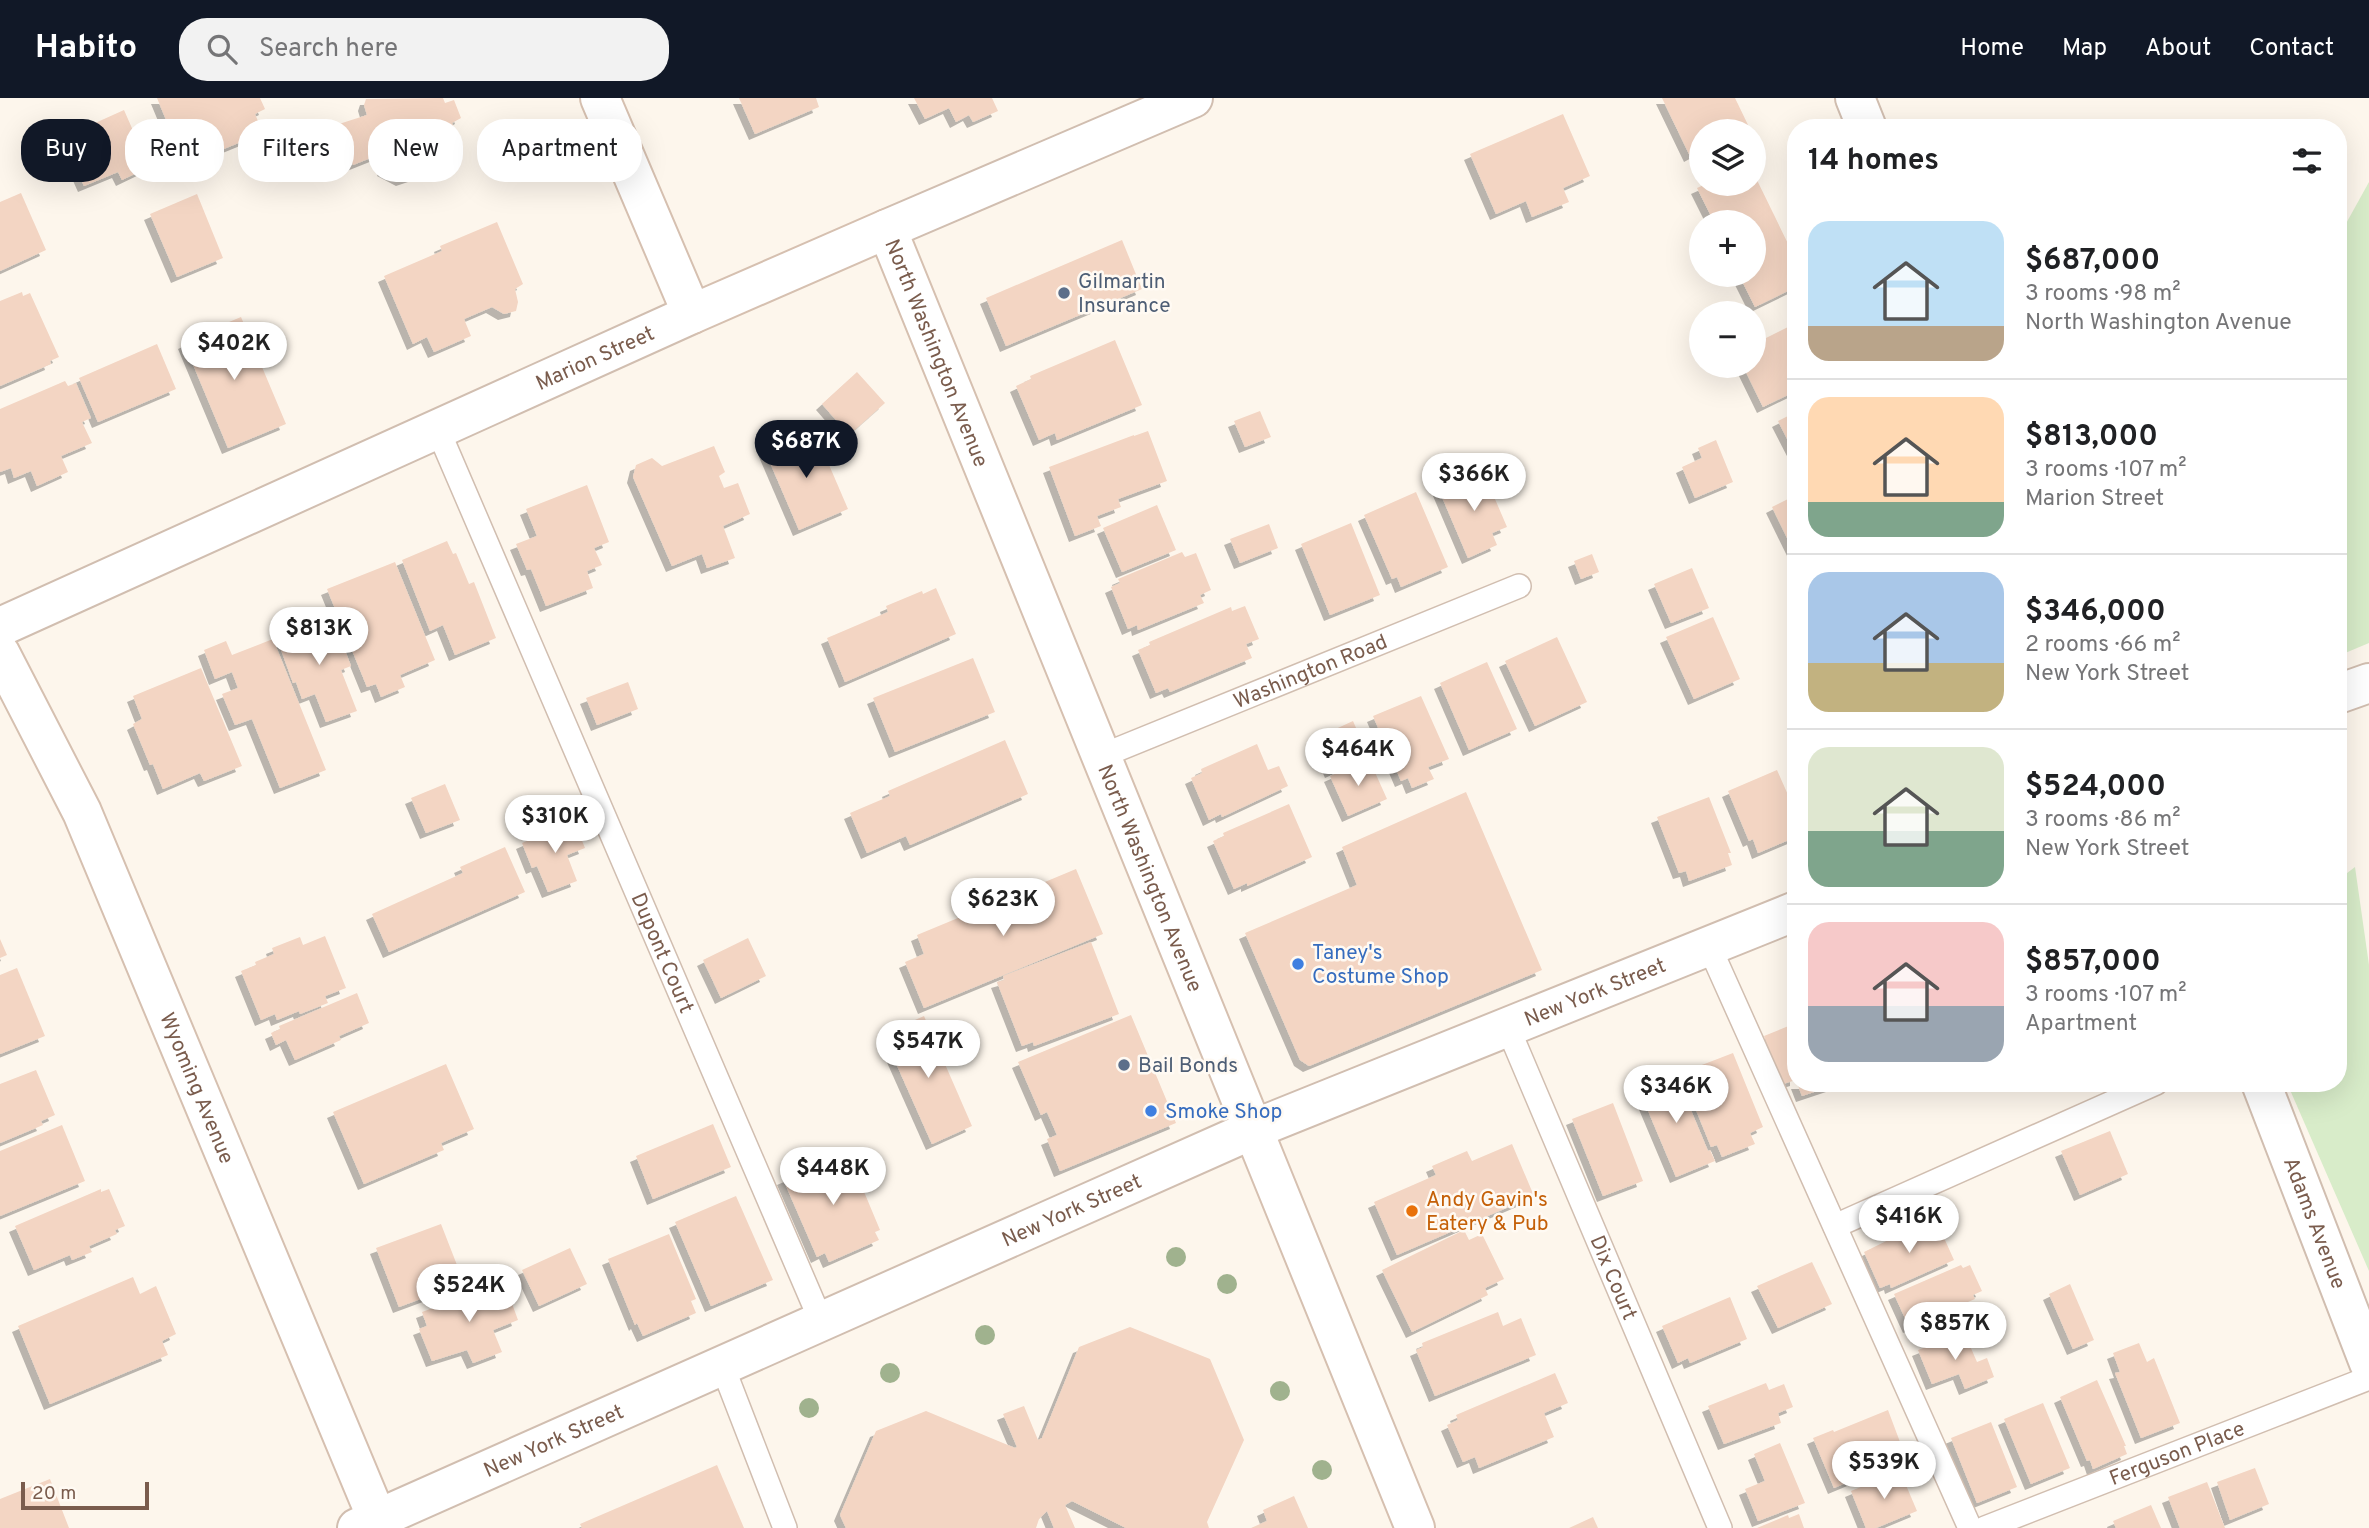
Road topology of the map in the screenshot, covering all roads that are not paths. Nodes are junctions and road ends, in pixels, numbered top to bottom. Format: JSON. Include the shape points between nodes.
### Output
{"nodes":[{"id":1,"x":600,"y":98,"type":"edge"},
{"id":2,"x":1193,"y":98,"type":"edge"},
{"id":3,"x":1855,"y":98,"type":"edge"},
{"id":4,"x":1863,"y":119,"type":"edge"},
{"id":5,"x":887,"y":229,"type":"junction"},
{"id":6,"x":692,"y":314,"type":"junction"},
{"id":7,"x":438,"y":430,"type":"junction"},
{"id":8,"x":1519,"y":586,"type":"dead end"},
{"id":9,"x":0,"y":626,"type":"edge"},
{"id":10,"x":0,"y":653,"type":"edge"},
{"id":11,"x":2369,"y":683,"type":"edge"},
{"id":12,"x":2347,"y":691,"type":"edge"},
{"id":13,"x":1099,"y":757,"type":"junction"},
{"id":14,"x":1787,"y":915,"type":"edge"},
{"id":15,"x":1709,"y":946,"type":"junction"},
{"id":16,"x":1508,"y":1028,"type":"junction"},
{"id":17,"x":2136,"y":1092,"type":"edge"},
{"id":18,"x":2264,"y":1092,"type":"edge"},
{"id":19,"x":1254,"y":1129,"type":"junction"},
{"id":20,"x":1835,"y":1226,"type":"junction"},
{"id":21,"x":821,"y":1321,"type":"junction"},
{"id":22,"x":2369,"y":1363,"type":"edge"},
{"id":23,"x":722,"y":1364,"type":"junction"},
{"id":24,"x":2369,"y":1378,"type":"edge"},
{"id":25,"x":372,"y":1525,"type":"edge"},
{"id":26,"x":785,"y":1528,"type":"edge"},
{"id":27,"x":1415,"y":1528,"type":"edge"},
{"id":28,"x":1720,"y":1528,"type":"edge"},
{"id":29,"x":1970,"y":1528,"type":"edge"},
{"id":30,"x":1985,"y":1528,"type":"edge"}],
"edges":[{"from":1,"to":6,"type":"street"},
{"from":2,"to":5,"type":"street","name":"Marion Street"},
{"from":3,"to":4,"type":"street"},
{"from":5,"to":6,"type":"street","name":"Marion Street"},
{"from":5,"to":13,"type":"street","name":"North Washington Avenue"},
{"from":6,"to":7,"type":"street","name":"Marion Street"},
{"from":7,"to":9,"type":"street","name":"Marion Street"},
{"from":7,"to":21,"type":"lane","name":"Dupont Court"},
{"from":8,"to":13,"type":"lane","name":"Washington Road"},
{"from":10,"to":25,"type":"street","name":"Wyoming Avenue","via":[[82,812]]},
{"from":11,"to":12,"type":"street"},
{"from":13,"to":19,"type":"street","name":"North Washington Avenue"},
{"from":14,"to":15,"type":"street","name":"New York Street"},
{"from":15,"to":16,"type":"street","name":"New York Street"},
{"from":15,"to":20,"type":"lane"},
{"from":16,"to":19,"type":"street","name":"New York Street"},
{"from":16,"to":28,"type":"lane","name":"Dix Court"},
{"from":17,"to":20,"type":"lane"},
{"from":18,"to":22,"type":"street","name":"Adams Avenue"},
{"from":19,"to":21,"type":"street","name":"New York Street"},
{"from":19,"to":27,"type":"street","name":"North Washington Avenue"},
{"from":20,"to":29,"type":"lane"},
{"from":21,"to":23,"type":"street","name":"New York Street"},
{"from":23,"to":25,"type":"street","name":"New York Street"},
{"from":23,"to":26,"type":"lane"},
{"from":24,"to":30,"type":"lane","name":"Ferguson Place"}]}
